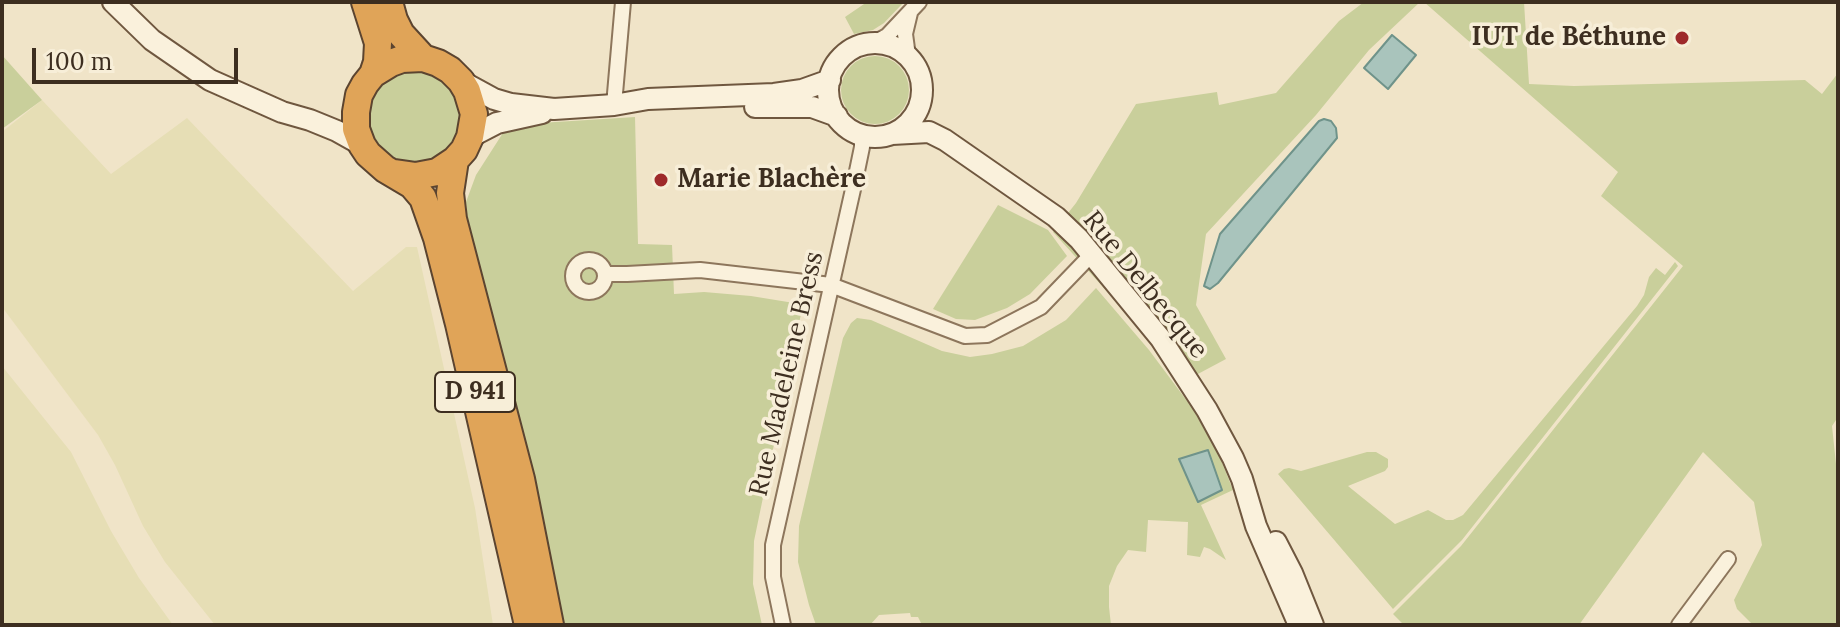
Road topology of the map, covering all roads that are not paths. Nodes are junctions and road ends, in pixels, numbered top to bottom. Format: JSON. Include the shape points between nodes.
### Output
{"nodes":[{"id":1,"x":113,"y":2,"type":"edge"},
{"id":2,"x":365,"y":2,"type":"edge"},
{"id":3,"x":389,"y":2,"type":"edge"},
{"id":4,"x":623,"y":2,"type":"edge"},
{"id":5,"x":915,"y":8,"type":"edge"},
{"id":6,"x":874,"y":43,"type":"junction"},
{"id":7,"x":908,"y":56,"type":"junction"},
{"id":8,"x":423,"y":58,"type":"junction"},
{"id":9,"x":830,"y":80,"type":"junction"},
{"id":10,"x":461,"y":81,"type":"junction"},
{"id":11,"x":366,"y":85,"type":"junction"},
{"id":12,"x":921,"y":101,"type":"junction"},
{"id":13,"x":619,"y":104,"type":"junction"},
{"id":14,"x":554,"y":109,"type":"junction"},
{"id":15,"x":837,"y":116,"type":"junction"},
{"id":16,"x":310,"y":120,"type":"junction"},
{"id":17,"x":929,"y":132,"type":"junction"},
{"id":18,"x":892,"y":134,"type":"junction"},
{"id":19,"x":862,"y":135,"type":"junction"},
{"id":20,"x":470,"y":137,"type":"junction"},
{"id":21,"x":362,"y":145,"type":"junction"},
{"id":22,"x":455,"y":160,"type":"junction"},
{"id":23,"x":395,"y":173,"type":"junction"},
{"id":24,"x":1092,"y":254,"type":"junction"},
{"id":25,"x":605,"y":274,"type":"dead end"},
{"id":26,"x":831,"y":285,"type":"junction"},
{"id":27,"x":1242,"y":479,"type":"junction"},
{"id":28,"x":1728,"y":559,"type":"dead end"},
{"id":29,"x":528,"y":625,"type":"edge"},
{"id":30,"x":550,"y":625,"type":"edge"},
{"id":31,"x":783,"y":625,"type":"edge"},
{"id":32,"x":1299,"y":625,"type":"edge"},
{"id":33,"x":1313,"y":625,"type":"edge"},
{"id":34,"x":1679,"y":625,"type":"edge"}],
"edges":[{"from":1,"to":16,"type":"street","via":[[152,40],[210,80]]},
{"from":2,"to":11,"type":"highway","via":[[378,43],[377,62]]},
{"from":3,"to":8,"type":"highway","via":[[401,34]]},
{"from":4,"to":13,"type":"street"},
{"from":5,"to":6,"type":"street"},
{"from":5,"to":7,"type":"street","via":[[905,34]]},
{"from":6,"to":7,"type":"street"},
{"from":6,"to":9,"type":"street","via":[[845,54]]},
{"from":7,"to":12,"type":"street","via":[[920,77]]},
{"from":8,"to":10,"type":"highway"},
{"from":8,"to":11,"type":"highway","via":[[391,63]]},
{"from":9,"to":13,"type":"street","via":[[774,94]]},
{"from":9,"to":15,"type":"street","via":[[829,99]]},
{"from":10,"to":14,"type":"street","via":[[494,99]]},
{"from":10,"to":20,"type":"highway","via":[[474,114]]},
{"from":11,"to":16,"type":"street","via":[[338,113]]},
{"from":11,"to":21,"type":"highway","via":[[356,112]]},
{"from":12,"to":17,"type":"street"},
{"from":12,"to":18,"type":"street","via":[[907,124]]},
{"from":13,"to":14,"type":"street"},
{"from":13,"to":15,"type":"street","via":[[645,111],[812,107]]},
{"from":14,"to":20,"type":"street","via":[[497,123]]},
{"from":15,"to":19,"type":"street"},
{"from":16,"to":21,"type":"street"},
{"from":17,"to":18,"type":"street"},
{"from":17,"to":24,"type":"street","name":"Rue Delbecque","via":[[1056,217]]},
{"from":18,"to":19,"type":"street"},
{"from":19,"to":26,"type":"street","name":"Rue Madeleine Bress"},
{"from":20,"to":22,"type":"highway"},
{"from":21,"to":23,"type":"highway"},
{"from":22,"to":23,"type":"highway","via":[[427,175]]},
{"from":22,"to":30,"type":"highway","number":"D 941","via":[[453,219],[521,479]]},
{"from":23,"to":29,"type":"highway","number":"D 941","via":[[423,198],[437,238]]},
{"from":24,"to":26,"type":"street","via":[[1041,307],[987,335],[965,336]]},
{"from":24,"to":27,"type":"street","name":"Rue Delbecque","via":[[1183,371]]},
{"from":25,"to":26,"type":"street","via":[[700,270]]},
{"from":26,"to":31,"type":"street","name":"Rue Madeleine Bress","via":[[773,545]]},
{"from":27,"to":32,"type":"street","name":"Rue Delbecque","via":[[1256,526]]},
{"from":27,"to":33,"type":"street","name":"Rue Delbecque"},
{"from":28,"to":34,"type":"street"}]}
